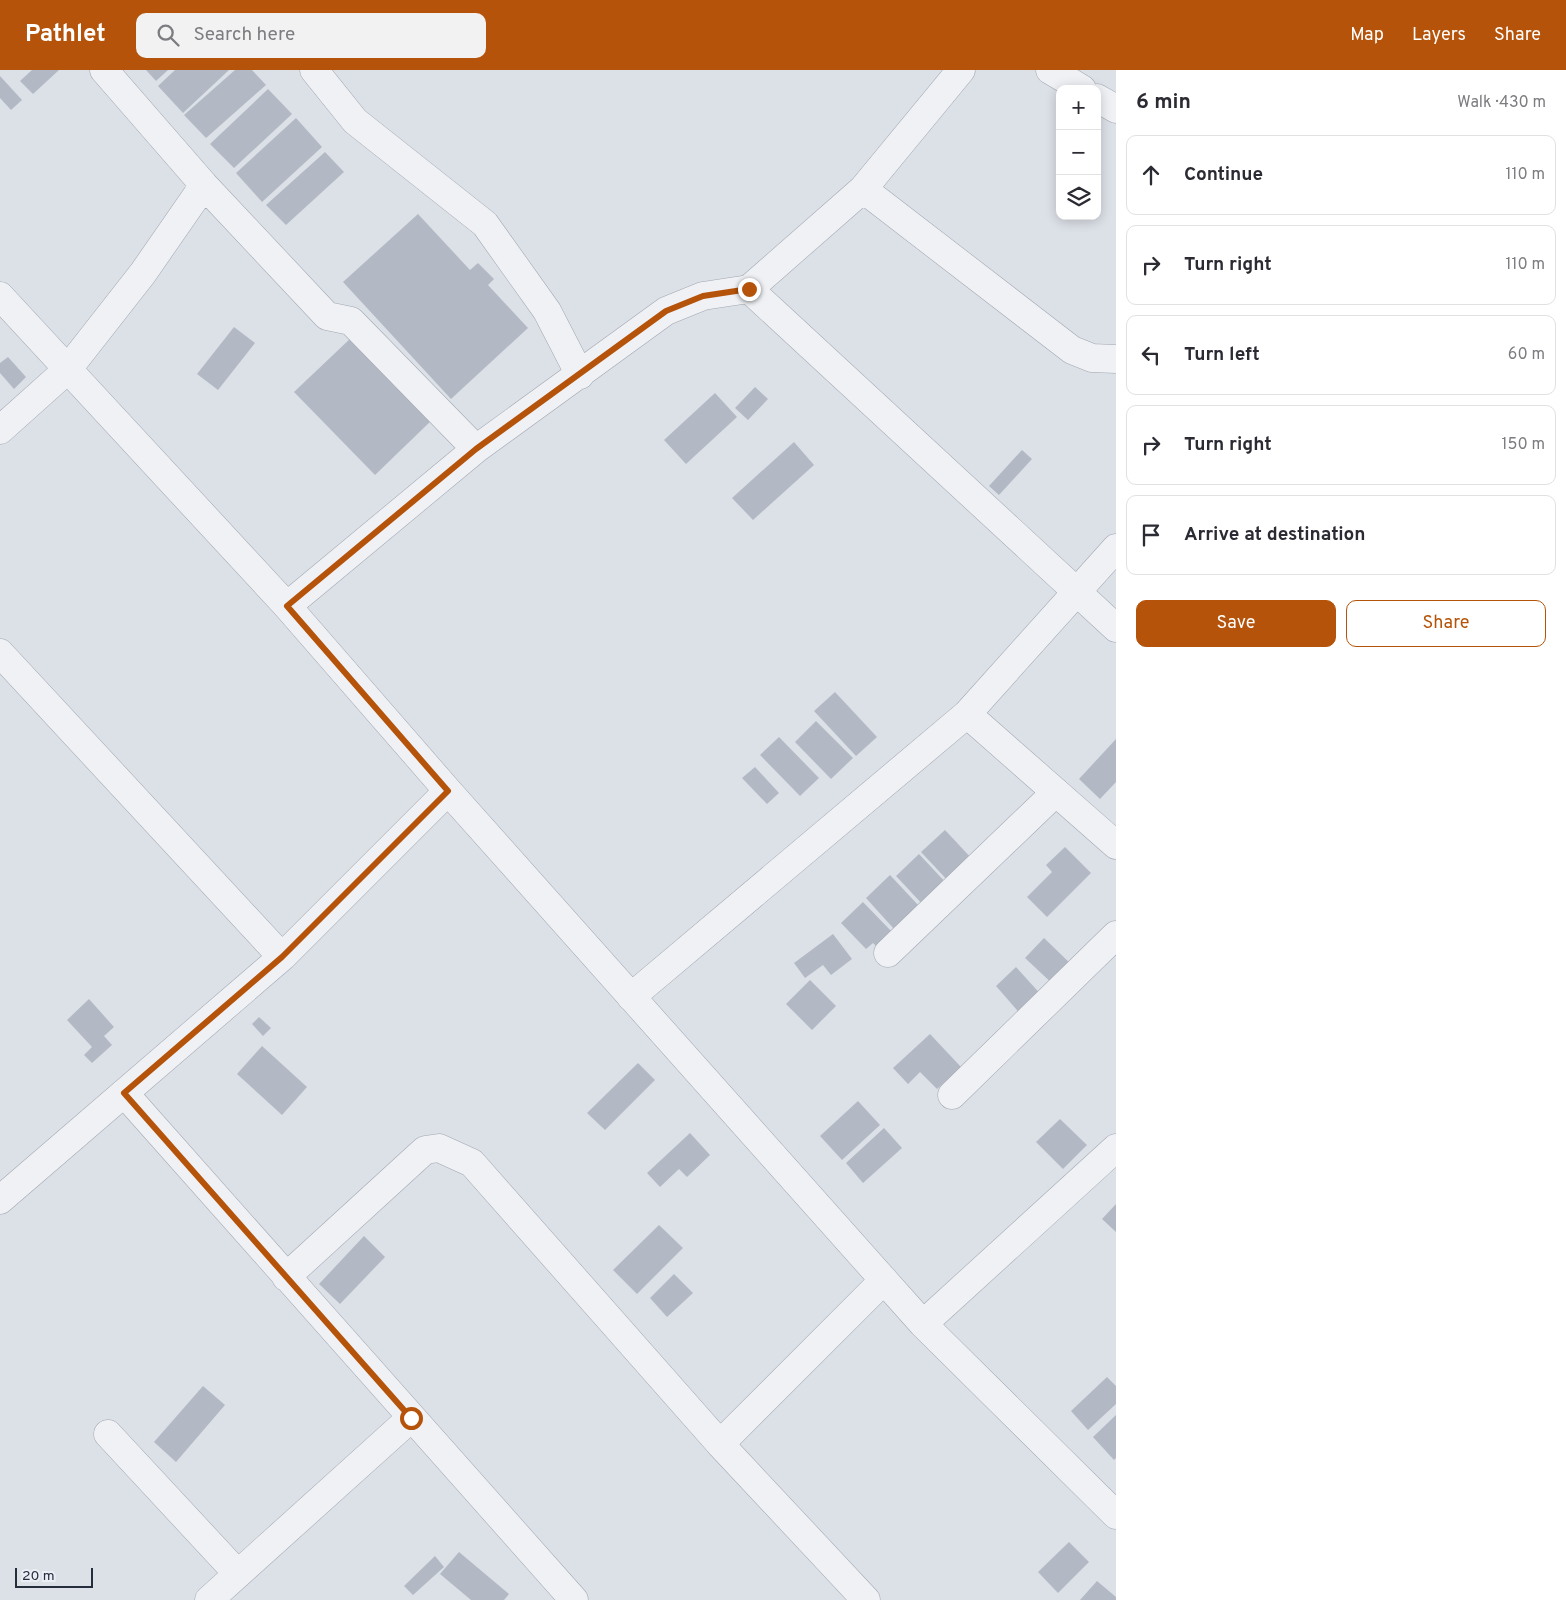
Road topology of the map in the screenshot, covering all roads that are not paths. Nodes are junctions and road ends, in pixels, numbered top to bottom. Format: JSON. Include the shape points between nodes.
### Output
{"nodes":[{"id":1,"x":104,"y":70,"type":"edge"},
{"id":2,"x":314,"y":70,"type":"edge"},
{"id":3,"x":961,"y":70,"type":"edge"},
{"id":4,"x":1050,"y":70,"type":"edge"},
{"id":5,"x":1075,"y":85,"type":"edge"},
{"id":6,"x":1101,"y":100,"type":"edge"},
{"id":7,"x":1116,"y":109,"type":"edge"},
{"id":8,"x":204,"y":185,"type":"junction"},
{"id":9,"x":863,"y":189,"type":"junction"},
{"id":10,"x":749,"y":289,"type":"junction"},
{"id":11,"x":0,"y":296,"type":"edge"},
{"id":12,"x":1116,"y":359,"type":"edge"},
{"id":13,"x":67,"y":370,"type":"junction"},
{"id":14,"x":580,"y":375,"type":"junction"},
{"id":15,"x":0,"y":430,"type":"edge"},
{"id":16,"x":476,"y":449,"type":"junction"},
{"id":17,"x":1116,"y":548,"type":"edge"},
{"id":18,"x":1076,"y":591,"type":"junction"},
{"id":19,"x":287,"y":606,"type":"junction"},
{"id":20,"x":1116,"y":628,"type":"edge"},
{"id":21,"x":0,"y":653,"type":"edge"},
{"id":22,"x":967,"y":714,"type":"junction"},
{"id":23,"x":448,"y":791,"type":"junction"},
{"id":24,"x":1056,"y":792,"type":"junction"},
{"id":25,"x":1116,"y":844,"type":"edge"},
{"id":26,"x":1116,"y":935,"type":"edge"},
{"id":27,"x":888,"y":952,"type":"dead end"},
{"id":28,"x":282,"y":957,"type":"junction"},
{"id":29,"x":632,"y":997,"type":"junction"},
{"id":30,"x":124,"y":1093,"type":"junction"},
{"id":31,"x":952,"y":1095,"type":"dead end"},
{"id":32,"x":1116,"y":1148,"type":"edge"},
{"id":33,"x":0,"y":1200,"type":"edge"},
{"id":34,"x":286,"y":1277,"type":"junction"},
{"id":35,"x":884,"y":1280,"type":"junction"},
{"id":36,"x":923,"y":1324,"type":"junction"},
{"id":37,"x":411,"y":1418,"type":"junction"},
{"id":38,"x":108,"y":1434,"type":"dead end"},
{"id":39,"x":720,"y":1444,"type":"junction"},
{"id":40,"x":1116,"y":1515,"type":"edge"},
{"id":41,"x":238,"y":1574,"type":"junction"},
{"id":42,"x":208,"y":1600,"type":"edge"},
{"id":43,"x":573,"y":1600,"type":"edge"},
{"id":44,"x":866,"y":1600,"type":"edge"}],
"edges":[{"from":1,"to":8,"type":"street"},
{"from":2,"to":14,"type":"street","via":[[356,121],[485,224],[547,311]]},
{"from":3,"to":9,"type":"street"},
{"from":4,"to":5,"type":"street"},
{"from":6,"to":7,"type":"street"},
{"from":8,"to":13,"type":"street","via":[[143,273]]},
{"from":8,"to":16,"type":"street","via":[[327,316],[351,321]]},
{"from":9,"to":10,"type":"street"},
{"from":9,"to":12,"type":"street","via":[[1072,350],[1092,358]]},
{"from":10,"to":14,"type":"street","via":[[703,296],[666,311]]},
{"from":10,"to":18,"type":"street"},
{"from":11,"to":13,"type":"street"},
{"from":13,"to":15,"type":"street"},
{"from":13,"to":19,"type":"street"},
{"from":14,"to":16,"type":"street"},
{"from":16,"to":19,"type":"street"},
{"from":17,"to":18,"type":"street"},
{"from":18,"to":20,"type":"street"},
{"from":18,"to":22,"type":"street"},
{"from":19,"to":23,"type":"street"},
{"from":21,"to":28,"type":"street"},
{"from":22,"to":24,"type":"street"},
{"from":22,"to":29,"type":"street"},
{"from":23,"to":28,"type":"street"},
{"from":23,"to":29,"type":"street"},
{"from":24,"to":25,"type":"street"},
{"from":24,"to":27,"type":"street"},
{"from":26,"to":31,"type":"street"},
{"from":28,"to":30,"type":"street"},
{"from":29,"to":35,"type":"street"},
{"from":30,"to":33,"type":"street"},
{"from":30,"to":34,"type":"street"},
{"from":32,"to":36,"type":"street"},
{"from":34,"to":37,"type":"street"},
{"from":34,"to":39,"type":"street","via":[[425,1150],[438,1148],[454,1153],[472,1163]]},
{"from":35,"to":36,"type":"street"},
{"from":35,"to":39,"type":"street"},
{"from":36,"to":40,"type":"street"},
{"from":37,"to":41,"type":"street"},
{"from":37,"to":43,"type":"street"},
{"from":38,"to":41,"type":"street"},
{"from":39,"to":44,"type":"street"},
{"from":41,"to":42,"type":"street"}]}
